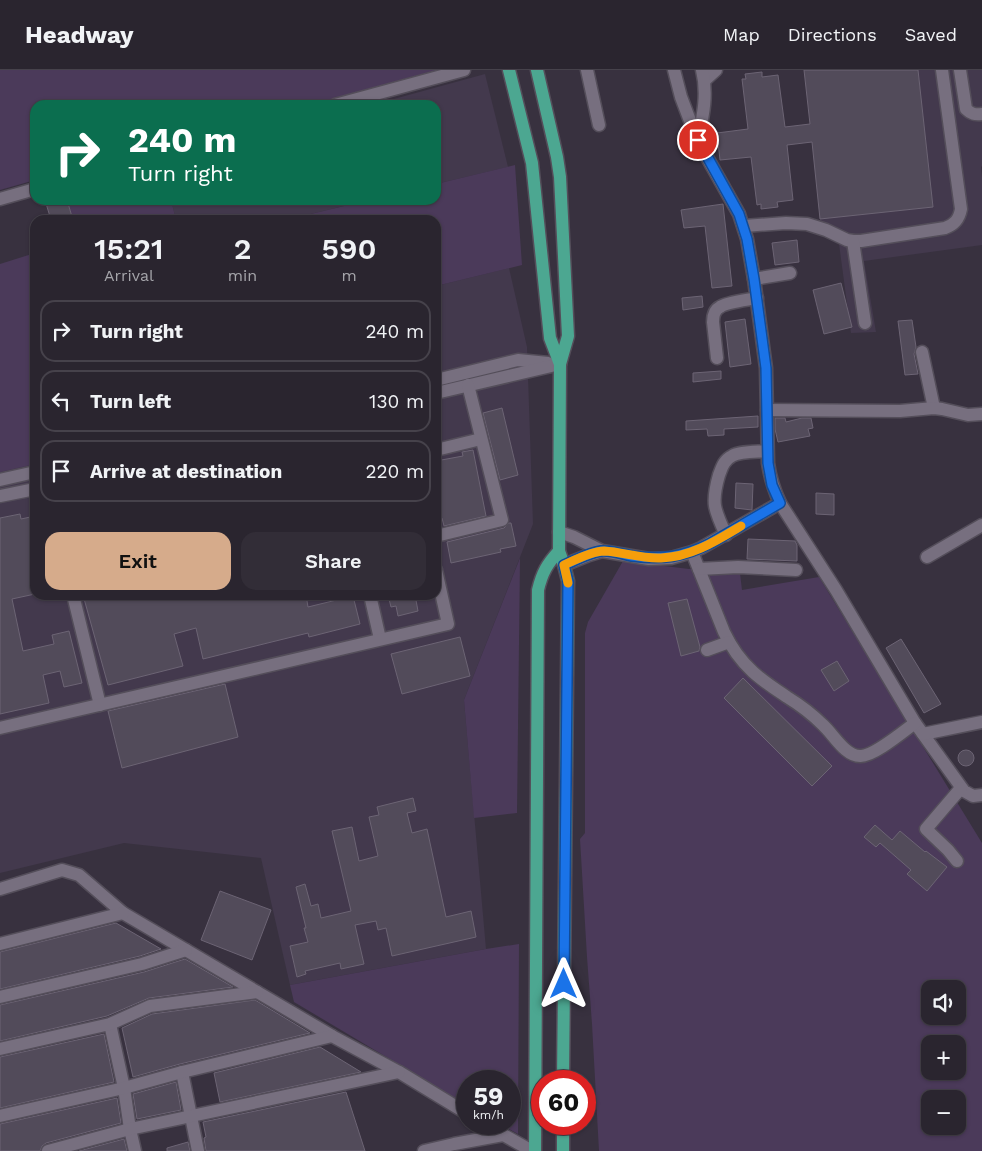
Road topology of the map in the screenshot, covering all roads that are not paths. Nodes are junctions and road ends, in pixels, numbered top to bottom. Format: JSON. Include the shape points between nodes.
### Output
{"nodes":[{"id":1,"x":464,"y":70,"type":"edge"},
{"id":2,"x":509,"y":70,"type":"edge"},
{"id":3,"x":537,"y":70,"type":"edge"},
{"id":4,"x":587,"y":70,"type":"edge"},
{"id":5,"x":674,"y":70,"type":"edge"},
{"id":6,"x":716,"y":70,"type":"edge"},
{"id":7,"x":942,"y":70,"type":"edge"},
{"id":8,"x":960,"y":70,"type":"edge"},
{"id":9,"x":703,"y":75,"type":"edge"},
{"id":10,"x":705,"y":95,"type":"junction"},
{"id":11,"x":681,"y":97,"type":"junction"},
{"id":12,"x":353,"y":100,"type":"edge"},
{"id":13,"x":982,"y":114,"type":"edge"},
{"id":14,"x":599,"y":125,"type":"dead end"},
{"id":15,"x":698,"y":140,"type":"junction"},
{"id":16,"x":30,"y":190,"type":"edge"},
{"id":17,"x":0,"y":199,"type":"edge"},
{"id":18,"x":744,"y":226,"type":"junction"},
{"id":19,"x":853,"y":242,"type":"junction"},
{"id":20,"x":790,"y":273,"type":"dead end"},
{"id":21,"x":754,"y":279,"type":"junction"},
{"id":22,"x":757,"y":298,"type":"junction"},
{"id":23,"x":865,"y":323,"type":"dead end"},
{"id":24,"x":922,"y":352,"type":"dead end"},
{"id":25,"x":717,"y":358,"type":"dead end"},
{"id":26,"x":560,"y":364,"type":"junction"},
{"id":27,"x":441,"y":379,"type":"edge"},
{"id":28,"x":468,"y":386,"type":"junction"},
{"id":29,"x":441,"y":392,"type":"edge"},
{"id":30,"x":934,"y":408,"type":"junction"},
{"id":31,"x":767,"y":410,"type":"junction"},
{"id":32,"x":982,"y":414,"type":"edge"},
{"id":33,"x":481,"y":439,"type":"junction"},
{"id":34,"x":441,"y":449,"type":"edge"},
{"id":35,"x":767,"y":451,"type":"junction"},
{"id":36,"x":30,"y":473,"type":"edge"},
{"id":37,"x":0,"y":480,"type":"edge"},
{"id":38,"x":30,"y":489,"type":"edge"},
{"id":39,"x":0,"y":496,"type":"edge"},
{"id":40,"x":780,"y":503,"type":"junction"},
{"id":41,"x":982,"y":525,"type":"edge"},
{"id":42,"x":559,"y":532,"type":"junction"},
{"id":43,"x":441,"y":535,"type":"edge"},
{"id":44,"x":726,"y":535,"type":"junction"},
{"id":45,"x":558,"y":551,"type":"junction"},
{"id":46,"x":602,"y":551,"type":"junction"},
{"id":47,"x":692,"y":552,"type":"junction"},
{"id":48,"x":927,"y":557,"type":"dead end"},
{"id":49,"x":564,"y":565,"type":"junction"},
{"id":50,"x":698,"y":569,"type":"junction"},
{"id":51,"x":796,"y":570,"type":"dead end"},
{"id":52,"x":441,"y":592,"type":"edge"},
{"id":53,"x":74,"y":600,"type":"edge"},
{"id":54,"x":371,"y":600,"type":"edge"},
{"id":55,"x":380,"y":639,"type":"junction"},
{"id":56,"x":729,"y":642,"type":"junction"},
{"id":57,"x":707,"y":650,"type":"dead end"},
{"id":58,"x":100,"y":705,"type":"junction"},
{"id":59,"x":982,"y":722,"type":"edge"},
{"id":60,"x":915,"y":723,"type":"junction"},
{"id":61,"x":0,"y":728,"type":"edge"},
{"id":62,"x":923,"y":734,"type":"junction"},
{"id":63,"x":961,"y":788,"type":"junction"},
{"id":64,"x":982,"y":795,"type":"edge"},
{"id":65,"x":957,"y":861,"type":"dead end"},
{"id":66,"x":0,"y":890,"type":"edge"},
{"id":67,"x":123,"y":913,"type":"junction"},
{"id":68,"x":0,"y":944,"type":"edge"},
{"id":69,"x":186,"y":950,"type":"junction"},
{"id":70,"x":257,"y":992,"type":"junction"},
{"id":71,"x":0,"y":997,"type":"edge"},
{"id":72,"x":110,"y":1024,"type":"junction"},
{"id":73,"x":332,"y":1036,"type":"junction"},
{"id":74,"x":0,"y":1049,"type":"edge"},
{"id":75,"x":563,"y":1070,"type":"edge"},
{"id":76,"x":182,"y":1072,"type":"junction"},
{"id":77,"x":399,"y":1072,"type":"junction"},
{"id":78,"x":124,"y":1088,"type":"junction"},
{"id":79,"x":456,"y":1107,"type":"edge"},
{"id":80,"x":0,"y":1116,"type":"edge"},
{"id":81,"x":191,"y":1116,"type":"junction"},
{"id":82,"x":130,"y":1129,"type":"junction"},
{"id":83,"x":503,"y":1135,"type":"joint"},
{"id":84,"x":563,"y":1135,"type":"edge"},
{"id":85,"x":48,"y":1151,"type":"edge"},
{"id":86,"x":135,"y":1151,"type":"edge"},
{"id":87,"x":198,"y":1151,"type":"edge"},
{"id":88,"x":424,"y":1151,"type":"edge"},
{"id":89,"x":533,"y":1151,"type":"edge"},
{"id":90,"x":563,"y":1151,"type":"edge"}],
"edges":[{"from":1,"to":12,"type":"street"},
{"from":2,"to":26,"type":"main road","via":[[532,163],[550,338]]},
{"from":3,"to":26,"type":"main road","via":[[560,177],[568,336]]},
{"from":4,"to":14,"type":"street"},
{"from":5,"to":11,"type":"street"},
{"from":6,"to":9,"type":"street"},
{"from":7,"to":19,"type":"street","via":[[961,204],[958,220],[945,228]]},
{"from":8,"to":13,"type":"street","via":[[966,108],[973,114]]},
{"from":9,"to":10,"type":"street"},
{"from":10,"to":11,"type":"street","via":[[691,99]]},
{"from":10,"to":15,"type":"street"},
{"from":11,"to":15,"type":"street"},
{"from":15,"to":18,"type":"street"},
{"from":16,"to":17,"type":"street"},
{"from":18,"to":19,"type":"street","via":[[807,224]]},
{"from":18,"to":21,"type":"street"},
{"from":19,"to":23,"type":"street"},
{"from":20,"to":21,"type":"street"},
{"from":21,"to":22,"type":"street"},
{"from":22,"to":25,"type":"street","via":[[720,306],[716,310],[713,322]]},
{"from":22,"to":31,"type":"street","via":[[766,368]]},
{"from":24,"to":30,"type":"street"},
{"from":26,"to":27,"type":"street","via":[[518,360]]},
{"from":26,"to":28,"type":"street"},
{"from":26,"to":42,"type":"main road"},
{"from":28,"to":29,"type":"street"},
{"from":28,"to":33,"type":"street"},
{"from":30,"to":31,"type":"street","via":[[900,411]]},
{"from":30,"to":32,"type":"street"},
{"from":31,"to":35,"type":"street"},
{"from":33,"to":34,"type":"street"},
{"from":33,"to":43,"type":"street","via":[[502,520]]},
{"from":35,"to":40,"type":"street","via":[[770,476]]},
{"from":35,"to":44,"type":"street","via":[[736,454],[722,467],[714,507]]},
{"from":36,"to":37,"type":"street"},
{"from":38,"to":39,"type":"street"},
{"from":40,"to":44,"type":"street"},
{"from":40,"to":60,"type":"street"},
{"from":41,"to":48,"type":"street"},
{"from":42,"to":45,"type":"main road"},
{"from":42,"to":46,"type":"street"},
{"from":44,"to":47,"type":"street"},
{"from":45,"to":49,"type":"main road"},
{"from":45,"to":89,"type":"main road","via":[[545,569],[538,590]]},
{"from":46,"to":47,"type":"street","via":[[649,558],[671,558]]},
{"from":46,"to":49,"type":"street"},
{"from":47,"to":50,"type":"street"},
{"from":49,"to":75,"type":"main road","via":[[568,581]]},
{"from":50,"to":51,"type":"street"},
{"from":50,"to":56,"type":"street"},
{"from":52,"to":55,"type":"street","via":[[448,624]]},
{"from":53,"to":58,"type":"street"},
{"from":54,"to":55,"type":"street"},
{"from":55,"to":58,"type":"street"},
{"from":56,"to":57,"type":"street"},
{"from":56,"to":60,"type":"street","via":[[753,672],[800,705],[854,755],[871,754]]},
{"from":58,"to":61,"type":"street"},
{"from":59,"to":62,"type":"street"},
{"from":60,"to":62,"type":"street"},
{"from":62,"to":63,"type":"street"},
{"from":63,"to":64,"type":"street","via":[[973,796]]},
{"from":63,"to":65,"type":"street","via":[[926,829]]},
{"from":66,"to":67,"type":"street","via":[[62,870],[79,875]]},
{"from":67,"to":68,"type":"street"},
{"from":67,"to":69,"type":"street"},
{"from":69,"to":70,"type":"street"},
{"from":69,"to":71,"type":"street","via":[[142,964]]},
{"from":70,"to":72,"type":"street","via":[[150,1006]]},
{"from":70,"to":73,"type":"street"},
{"from":72,"to":74,"type":"street"},
{"from":72,"to":78,"type":"street"},
{"from":73,"to":76,"type":"street"},
{"from":73,"to":77,"type":"street"},
{"from":76,"to":78,"type":"street"},
{"from":76,"to":81,"type":"street"},
{"from":77,"to":79,"type":"street"},
{"from":77,"to":81,"type":"street"},
{"from":78,"to":80,"type":"street"},
{"from":78,"to":82,"type":"street"},
{"from":81,"to":82,"type":"street"},
{"from":81,"to":87,"type":"street"},
{"from":82,"to":85,"type":"street"},
{"from":82,"to":86,"type":"street"},
{"from":83,"to":88,"type":"street"},
{"from":83,"to":89,"type":"street"},
{"from":84,"to":90,"type":"main road"}]}
